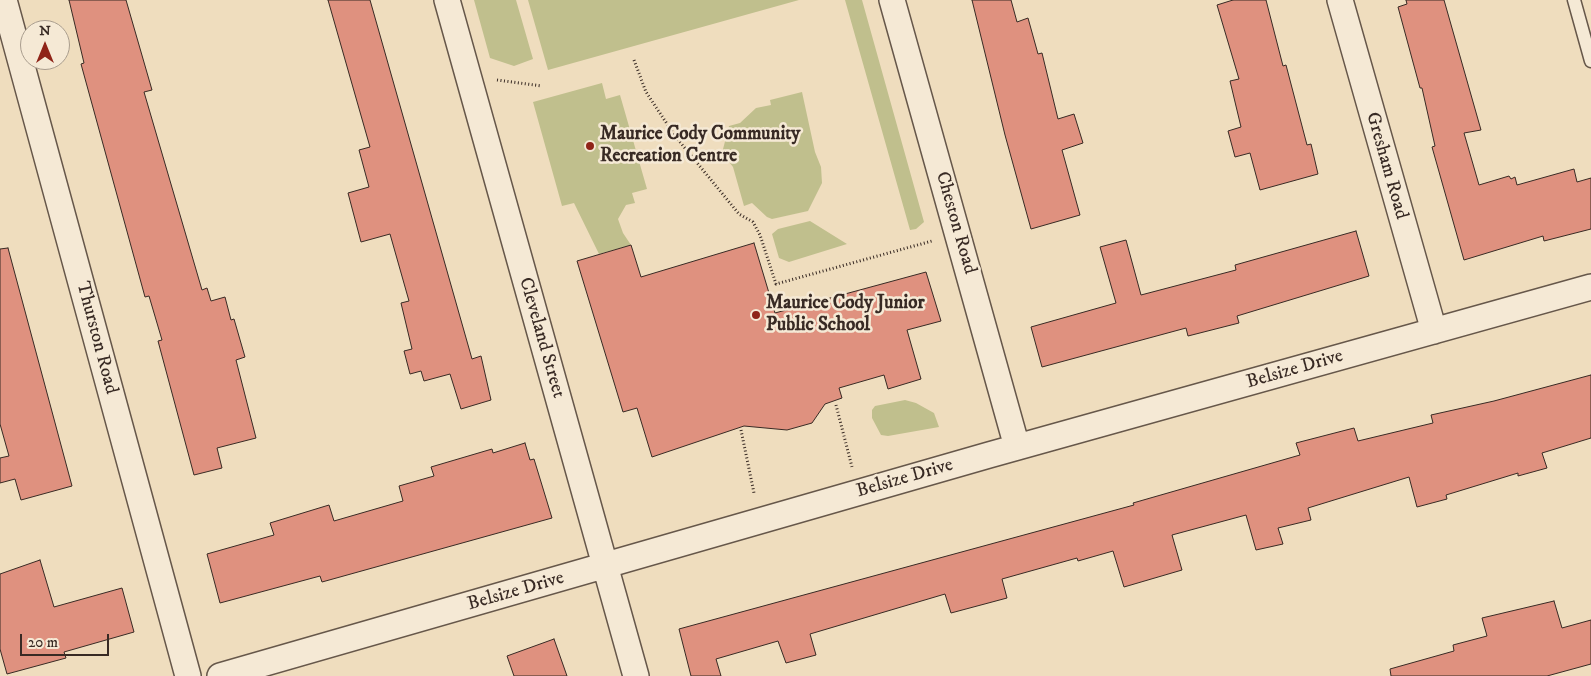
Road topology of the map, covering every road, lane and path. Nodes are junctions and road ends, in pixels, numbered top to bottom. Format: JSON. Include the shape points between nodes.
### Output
{"nodes":[{"id":1,"x":4,"y":0,"type":"edge"},
{"id":2,"x":447,"y":0,"type":"edge"},
{"id":3,"x":892,"y":0,"type":"edge"},
{"id":4,"x":1340,"y":0,"type":"edge"},
{"id":5,"x":1574,"y":0,"type":"edge"},
{"id":6,"x":634,"y":60,"type":"dead end"},
{"id":7,"x":1591,"y":61,"type":"edge"},
{"id":8,"x":492,"y":79,"type":"dead end"},
{"id":9,"x":542,"y":86,"type":"dead end"},
{"id":10,"x":936,"y":240,"type":"dead end"},
{"id":11,"x":1591,"y":287,"type":"edge"},
{"id":12,"x":1434,"y":331,"type":"junction"},
{"id":13,"x":836,"y":404,"type":"dead end"},
{"id":14,"x":741,"y":430,"type":"dead end"},
{"id":15,"x":1017,"y":447,"type":"junction"},
{"id":16,"x":853,"y":470,"type":"dead end"},
{"id":17,"x":755,"y":498,"type":"dead end"},
{"id":18,"x":605,"y":567,"type":"junction"},
{"id":19,"x":188,"y":676,"type":"edge"},
{"id":20,"x":220,"y":676,"type":"edge"},
{"id":21,"x":636,"y":676,"type":"edge"}],
"edges":[{"from":1,"to":19,"type":"street","name":"Thurston Road"},
{"from":2,"to":18,"type":"street","name":"Cleveland Street"},
{"from":3,"to":15,"type":"street","name":"Cheston Road"},
{"from":4,"to":12,"type":"street","name":"Gresham Road"},
{"from":5,"to":7,"type":"lane"},
{"from":6,"to":10,"type":"path","via":[[646,92],[676,136],[739,214],[753,222],[776,284]]},
{"from":8,"to":9,"type":"path"},
{"from":11,"to":12,"type":"street","name":"Belsize Drive"},
{"from":12,"to":15,"type":"street","name":"Belsize Drive"},
{"from":13,"to":16,"type":"path"},
{"from":14,"to":17,"type":"path"},
{"from":15,"to":18,"type":"street","name":"Belsize Drive"},
{"from":18,"to":20,"type":"street","name":"Belsize Drive"},
{"from":18,"to":21,"type":"street","name":"Cleveland Street"}]}
